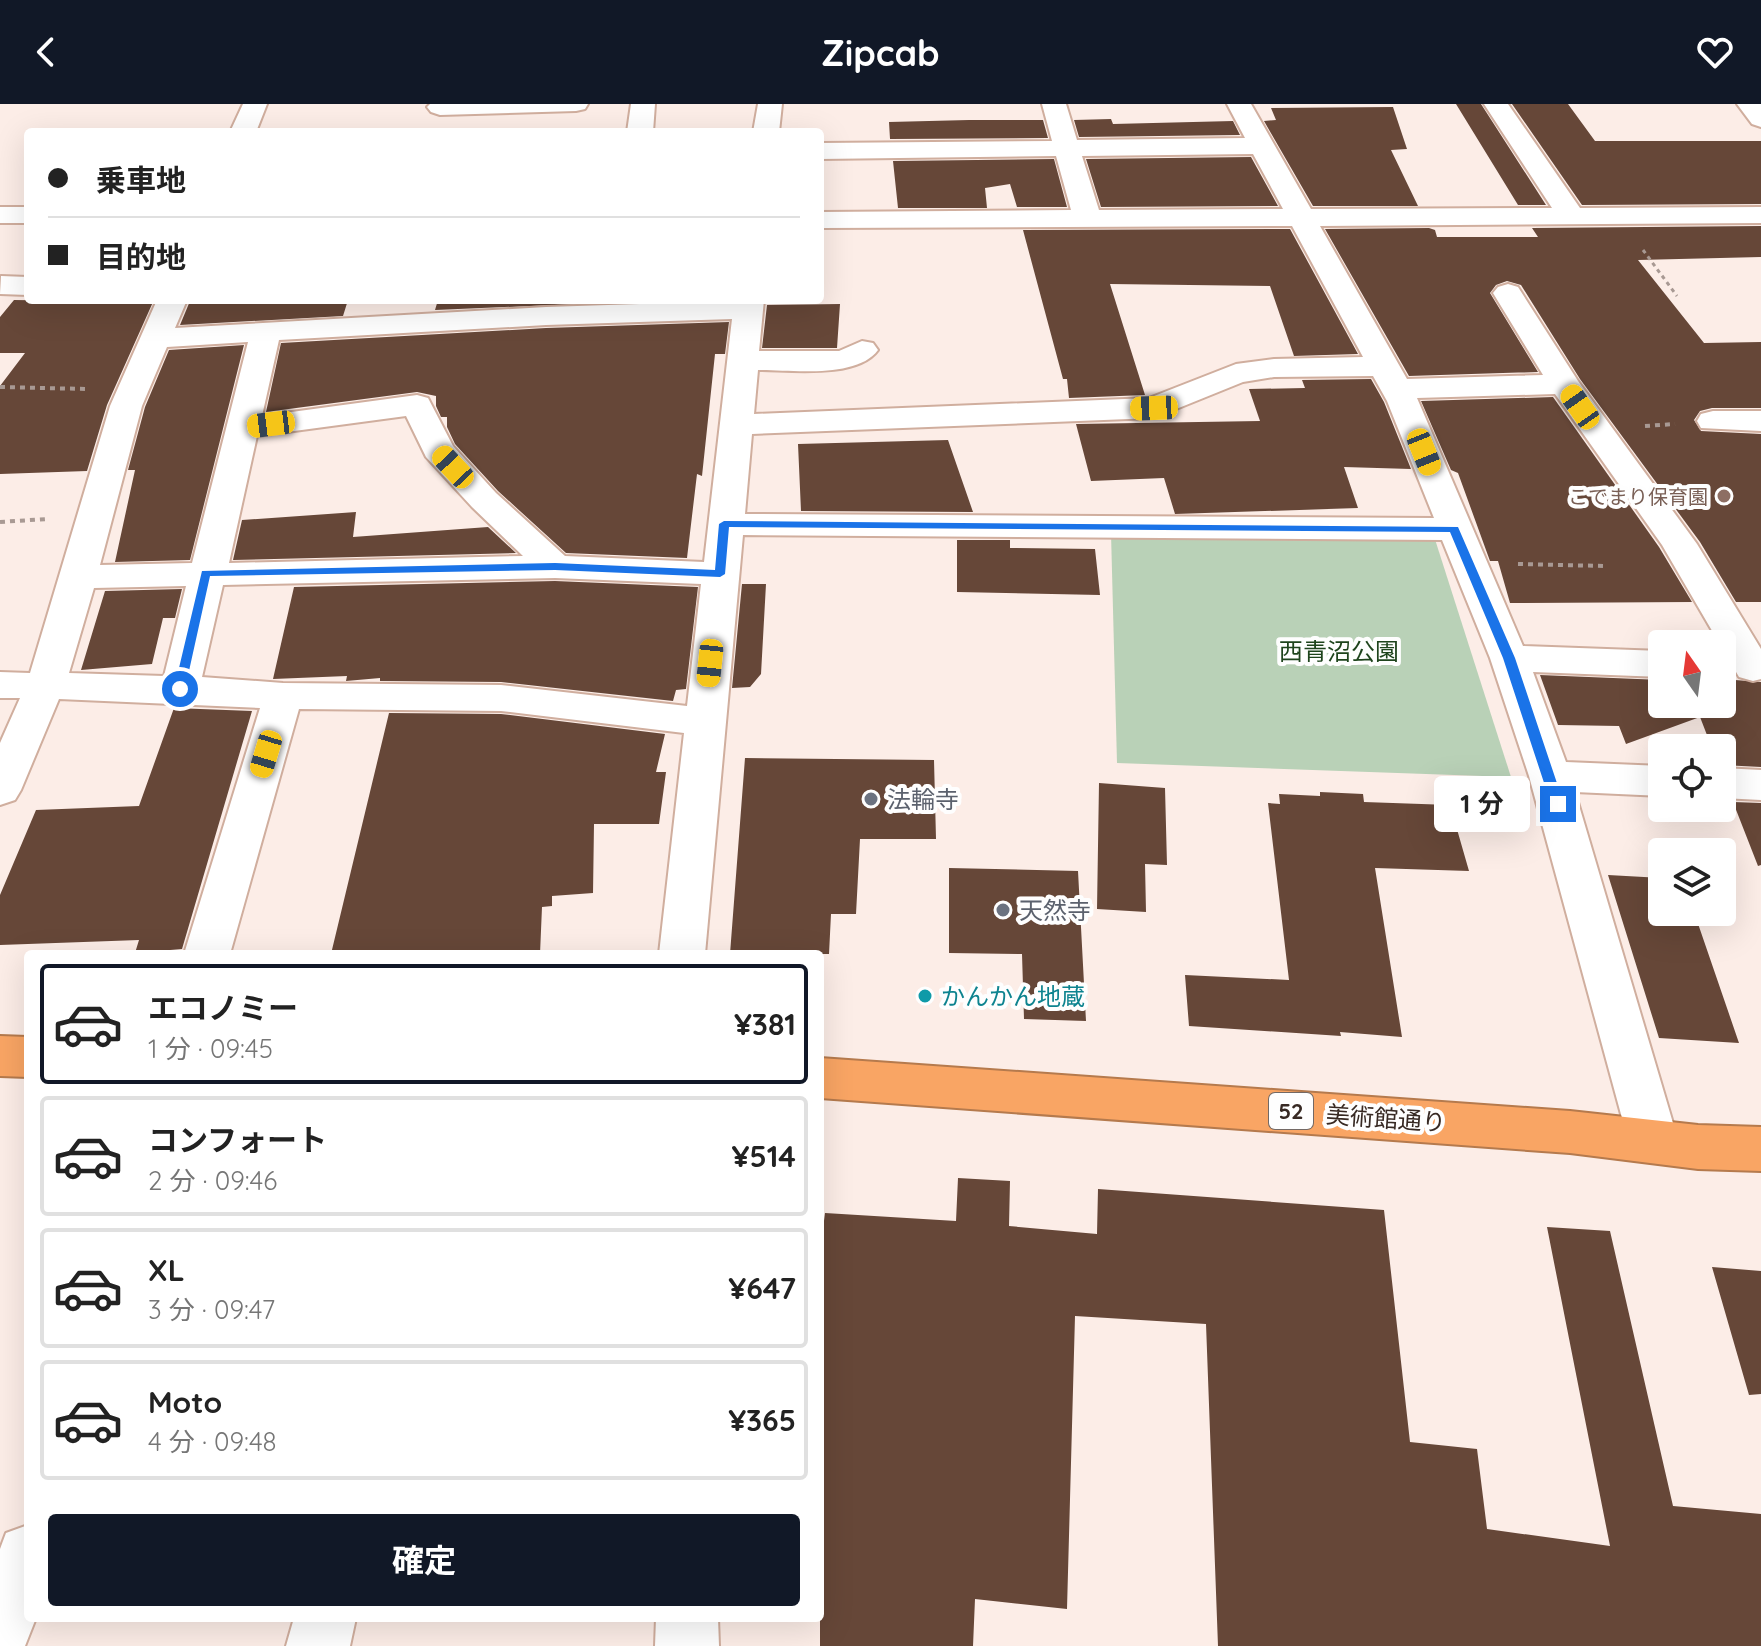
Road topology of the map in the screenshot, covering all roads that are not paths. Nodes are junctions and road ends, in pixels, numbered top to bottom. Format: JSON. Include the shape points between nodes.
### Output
{"nodes":[{"id":1,"x":255,"y":104,"type":"edge"},
{"id":2,"x":576,"y":104,"type":"edge"},
{"id":3,"x":643,"y":104,"type":"edge"},
{"id":4,"x":770,"y":104,"type":"edge"},
{"id":5,"x":1054,"y":104,"type":"edge"},
{"id":6,"x":1239,"y":104,"type":"edge"},
{"id":7,"x":1496,"y":104,"type":"edge"},
{"id":8,"x":1749,"y":104,"type":"edge"},
{"id":9,"x":441,"y":106,"type":"edge"},
{"id":10,"x":1761,"y":119,"type":"edge"},
{"id":11,"x":245,"y":128,"type":"edge"},
{"id":12,"x":432,"y":128,"type":"edge"},
{"id":13,"x":640,"y":128,"type":"edge"},
{"id":14,"x":767,"y":128,"type":"edge"},
{"id":15,"x":1264,"y":146,"type":"junction"},
{"id":16,"x":1068,"y":150,"type":"junction"},
{"id":17,"x":824,"y":151,"type":"edge"},
{"id":18,"x":0,"y":215,"type":"edge"},
{"id":19,"x":24,"y":215,"type":"edge"},
{"id":20,"x":1761,"y":215,"type":"edge"},
{"id":21,"x":1087,"y":218,"type":"junction"},
{"id":22,"x":1304,"y":218,"type":"junction"},
{"id":23,"x":1573,"y":218,"type":"junction"},
{"id":24,"x":824,"y":220,"type":"edge"},
{"id":25,"x":1,"y":285,"type":"edge"},
{"id":26,"x":24,"y":286,"type":"edge"},
{"id":27,"x":1508,"y":293,"type":"dead end"},
{"id":28,"x":170,"y":304,"type":"edge"},
{"id":29,"x":749,"y":305,"type":"edge"},
{"id":30,"x":266,"y":331,"type":"junction"},
{"id":31,"x":156,"y":338,"type":"junction"},
{"id":32,"x":862,"y":350,"type":"dead end"},
{"id":33,"x":741,"y":361,"type":"junction"},
{"id":34,"x":1388,"y":377,"type":"junction"},
{"id":35,"x":1564,"y":384,"type":"junction"},
{"id":36,"x":1713,"y":421,"type":"road end"},
{"id":37,"x":1761,"y":421,"type":"edge"},
{"id":38,"x":736,"y":425,"type":"junction"},
{"id":39,"x":242,"y":428,"type":"junction"},
{"id":40,"x":724,"y":524,"type":"junction"},
{"id":41,"x":1454,"y":529,"type":"junction"},
{"id":42,"x":555,"y":567,"type":"junction"},
{"id":43,"x":206,"y":573,"type":"junction"},
{"id":44,"x":720,"y":574,"type":"junction"},
{"id":45,"x":79,"y":577,"type":"junction"},
{"id":46,"x":1509,"y":658,"type":"junction"},
{"id":47,"x":1648,"y":663,"type":"edge"},
{"id":48,"x":1745,"y":668,"type":"edge"},
{"id":49,"x":0,"y":685,"type":"edge"},
{"id":50,"x":45,"y":687,"type":"junction"},
{"id":51,"x":180,"y":689,"type":"junction"},
{"id":52,"x":283,"y":696,"type":"junction"},
{"id":53,"x":704,"y":722,"type":"junction"},
{"id":54,"x":1550,"y":776,"type":"junction"},
{"id":55,"x":1648,"y":780,"type":"edge"},
{"id":56,"x":1736,"y":784,"type":"edge"},
{"id":57,"x":1761,"y":785,"type":"edge"},
{"id":58,"x":0,"y":790,"type":"edge"},
{"id":59,"x":208,"y":950,"type":"edge"},
{"id":60,"x":682,"y":950,"type":"edge"},
{"id":61,"x":0,"y":1056,"type":"edge"},
{"id":62,"x":24,"y":1057,"type":"edge"},
{"id":63,"x":824,"y":1078,"type":"edge"},
{"id":64,"x":1653,"y":1140,"type":"junction"},
{"id":65,"x":1761,"y":1149,"type":"edge"},
{"id":66,"x":24,"y":1566,"type":"edge"},
{"id":67,"x":324,"y":1622,"type":"edge"},
{"id":68,"x":687,"y":1622,"type":"edge"},
{"id":69,"x":0,"y":1631,"type":"edge"},
{"id":70,"x":318,"y":1646,"type":"edge"},
{"id":71,"x":687,"y":1646,"type":"edge"}],
"edges":[{"from":1,"to":11,"type":"street"},
{"from":2,"to":9,"type":"street"},
{"from":3,"to":13,"type":"street"},
{"from":4,"to":14,"type":"street"},
{"from":5,"to":16,"type":"street"},
{"from":6,"to":15,"type":"street"},
{"from":7,"to":23,"type":"street"},
{"from":8,"to":10,"type":"street"},
{"from":9,"to":12,"type":"street"},
{"from":15,"to":16,"type":"street"},
{"from":15,"to":22,"type":"street"},
{"from":16,"to":17,"type":"street"},
{"from":16,"to":21,"type":"street"},
{"from":18,"to":19,"type":"street"},
{"from":20,"to":23,"type":"street"},
{"from":21,"to":22,"type":"street"},
{"from":21,"to":24,"type":"street"},
{"from":22,"to":23,"type":"street"},
{"from":22,"to":34,"type":"street"},
{"from":25,"to":26,"type":"street"},
{"from":27,"to":35,"type":"street"},
{"from":28,"to":31,"type":"street"},
{"from":29,"to":30,"type":"street"},
{"from":29,"to":33,"type":"street"},
{"from":30,"to":31,"type":"street"},
{"from":30,"to":39,"type":"street"},
{"from":31,"to":45,"type":"street","via":[[126,406]]},
{"from":32,"to":33,"type":"street","via":[[845,360]]},
{"from":33,"to":38,"type":"street"},
{"from":34,"to":35,"type":"street"},
{"from":34,"to":38,"type":"street","via":[[1274,368],[1236,373],[1154,408]]},
{"from":34,"to":41,"type":"street","via":[[1403,401]]},
{"from":35,"to":48,"type":"street","via":[[1679,544]]},
{"from":36,"to":37,"type":"street"},
{"from":38,"to":40,"type":"street"},
{"from":39,"to":42,"type":"street","via":[[417,405],[438,450]]},
{"from":39,"to":43,"type":"street"},
{"from":40,"to":41,"type":"street"},
{"from":40,"to":44,"type":"street"},
{"from":41,"to":46,"type":"street"},
{"from":42,"to":43,"type":"street"},
{"from":42,"to":44,"type":"street"},
{"from":43,"to":45,"type":"street"},
{"from":43,"to":51,"type":"street"},
{"from":44,"to":53,"type":"street"},
{"from":45,"to":50,"type":"street"},
{"from":46,"to":47,"type":"street"},
{"from":46,"to":54,"type":"street"},
{"from":49,"to":50,"type":"street"},
{"from":50,"to":51,"type":"street"},
{"from":50,"to":58,"type":"street"},
{"from":51,"to":52,"type":"street"},
{"from":52,"to":53,"type":"street","via":[[501,698]]},
{"from":52,"to":59,"type":"street"},
{"from":53,"to":60,"type":"street"},
{"from":54,"to":55,"type":"street"},
{"from":54,"to":64,"type":"street"},
{"from":56,"to":57,"type":"street"},
{"from":61,"to":62,"type":"highway"},
{"from":63,"to":64,"type":"highway","name":"美術館通り","number":"52"},
{"from":64,"to":65,"type":"highway","name":"美術館通り","number":"52"},
{"from":66,"to":69,"type":"street"},
{"from":67,"to":70,"type":"street"},
{"from":68,"to":71,"type":"street"}]}
